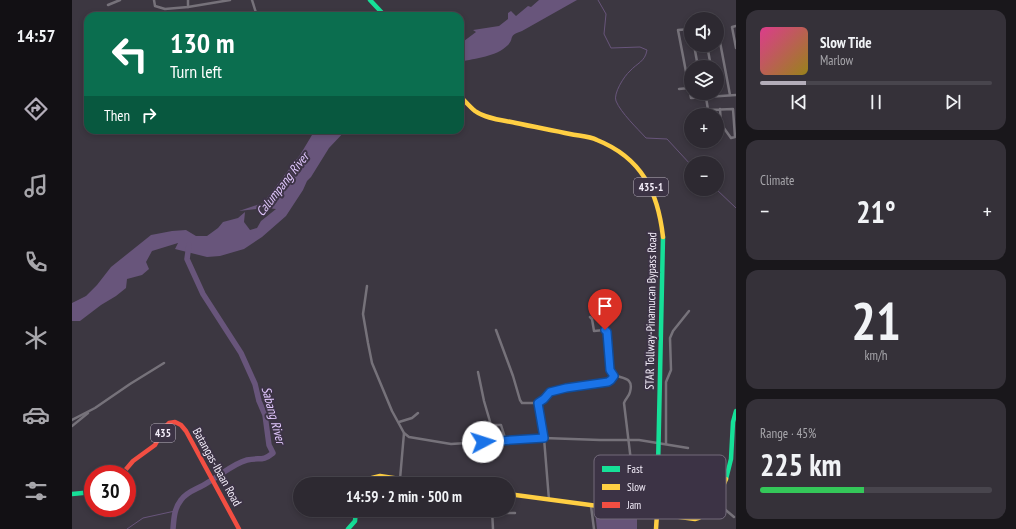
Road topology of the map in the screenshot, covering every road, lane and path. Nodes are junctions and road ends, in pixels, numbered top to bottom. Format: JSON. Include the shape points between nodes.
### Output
{"nodes":[{"id":1,"x":120,"y":0,"type":"edge"},
{"id":2,"x":154,"y":0,"type":"edge"},
{"id":3,"x":188,"y":0,"type":"edge"},
{"id":4,"x":230,"y":0,"type":"edge"},
{"id":5,"x":252,"y":0,"type":"edge"},
{"id":6,"x":370,"y":0,"type":"edge"},
{"id":7,"x":108,"y":5,"type":"dead end"},
{"id":8,"x":188,"y":7,"type":"junction"},
{"id":9,"x":256,"y":12,"type":"edge"},
{"id":10,"x":381,"y":12,"type":"edge"},
{"id":11,"x":736,"y":26,"type":"edge"},
{"id":12,"x":684,"y":30,"type":"edge"},
{"id":13,"x":736,"y":48,"type":"edge"},
{"id":14,"x":722,"y":52,"type":"edge"},
{"id":15,"x":684,"y":62,"type":"edge"},
{"id":16,"x":684,"y":88,"type":"edge"},
{"id":17,"x":679,"y":89,"type":"dead end"},
{"id":18,"x":724,"y":95,"type":"edge"},
{"id":19,"x":730,"y":95,"type":"junction"},
{"id":20,"x":736,"y":95,"type":"edge"},
{"id":21,"x":464,"y":100,"type":"edge"},
{"id":22,"x":720,"y":109,"type":"joint"},
{"id":23,"x":367,"y":286,"type":"dead end"},
{"id":24,"x":689,"y":311,"type":"dead end"},
{"id":25,"x":590,"y":317,"type":"dead end"},
{"id":26,"x":496,"y":330,"type":"dead end"},
{"id":27,"x":164,"y":362,"type":"dead end"},
{"id":28,"x":478,"y":372,"type":"dead end"},
{"id":29,"x":614,"y":376,"type":"junction"},
{"id":30,"x":538,"y":403,"type":"junction"},
{"id":31,"x":92,"y":410,"type":"junction"},
{"id":32,"x":736,"y":411,"type":"edge"},
{"id":33,"x":418,"y":413,"type":"dead end"},
{"id":34,"x":72,"y":420,"type":"edge"},
{"id":35,"x":399,"y":422,"type":"junction"},
{"id":36,"x":72,"y":426,"type":"edge"},
{"id":37,"x":404,"y":433,"type":"junction"},
{"id":38,"x":544,"y":438,"type":"junction"},
{"id":39,"x":506,"y":440,"type":"junction"},
{"id":40,"x":629,"y":440,"type":"junction"},
{"id":41,"x":659,"y":442,"type":"junction"},
{"id":42,"x":666,"y":444,"type":"junction"},
{"id":43,"x":688,"y":448,"type":"dead end"},
{"id":44,"x":631,"y":455,"type":"edge"},
{"id":45,"x":659,"y":455,"type":"edge"},
{"id":46,"x":130,"y":465,"type":"edge"},
{"id":47,"x":376,"y":477,"type":"edge"},
{"id":48,"x":387,"y":477,"type":"edge"},
{"id":49,"x":400,"y":477,"type":"edge"},
{"id":50,"x":726,"y":480,"type":"edge"},
{"id":51,"x":84,"y":493,"type":"edge"},
{"id":52,"x":72,"y":494,"type":"edge"},
{"id":53,"x":515,"y":495,"type":"edge"},
{"id":54,"x":549,"y":500,"type":"junction"},
{"id":55,"x":591,"y":505,"type":"junction"},
{"id":56,"x":594,"y":505,"type":"edge"},
{"id":57,"x":726,"y":511,"type":"edge"},
{"id":58,"x":356,"y":517,"type":"edge"},
{"id":59,"x":492,"y":517,"type":"edge"},
{"id":60,"x":734,"y":517,"type":"dead end"},
{"id":61,"x":239,"y":529,"type":"edge"},
{"id":62,"x":348,"y":529,"type":"edge"},
{"id":63,"x":493,"y":529,"type":"edge"},
{"id":64,"x":594,"y":529,"type":"edge"}],
"edges":[{"from":1,"to":7,"type":"street"},
{"from":2,"to":8,"type":"street","via":[[157,8]]},
{"from":3,"to":8,"type":"street"},
{"from":4,"to":8,"type":"street"},
{"from":5,"to":9,"type":"street"},
{"from":6,"to":10,"type":"main road"},
{"from":11,"to":13,"type":"street","via":[[732,26]]},
{"from":12,"to":15,"type":"street","via":[[678,30]]},
{"from":14,"to":19,"type":"street"},
{"from":16,"to":17,"type":"street"},
{"from":18,"to":19,"type":"street"},
{"from":19,"to":20,"type":"street"},
{"from":21,"to":41,"type":"main road","name":"STAR Tollway-Pinamucan Bypass Road","number":"435-1","via":[[483,115],[605,142],[630,160],[650,185],[661,218],[663,239]]},
{"from":22,"to":22,"type":"street","via":[[733,109],[733,138],[721,124]]},
{"from":23,"to":35,"type":"street","via":[[363,314],[368,343],[375,371],[392,412]]},
{"from":24,"to":42,"type":"street","via":[[670,338],[671,365],[666,382]]},
{"from":25,"to":29,"type":"street","via":[[594,331],[607,332],[610,370]]},
{"from":26,"to":30,"type":"street","via":[[520,400]]},
{"from":27,"to":31,"type":"street"},
{"from":28,"to":39,"type":"street","via":[[491,425],[501,425]]},
{"from":29,"to":30,"type":"street","via":[[608,382],[550,392]]},
{"from":29,"to":40,"type":"street","via":[[625,378],[631,385],[630,394],[624,401]]},
{"from":30,"to":38,"type":"street"},
{"from":31,"to":34,"type":"street"},
{"from":31,"to":36,"type":"street"},
{"from":32,"to":50,"type":"main road","via":[[733,417],[733,442]]},
{"from":33,"to":35,"type":"street"},
{"from":35,"to":37,"type":"street"},
{"from":37,"to":39,"type":"street","via":[[409,437],[451,444]]},
{"from":37,"to":49,"type":"street"},
{"from":38,"to":39,"type":"street"},
{"from":38,"to":40,"type":"street"},
{"from":38,"to":54,"type":"street"},
{"from":40,"to":41,"type":"street"},
{"from":40,"to":44,"type":"street"},
{"from":41,"to":42,"type":"street"},
{"from":41,"to":45,"type":"main road","name":"STAR Tollway-Pinamucan Bypass Road","number":"435-1"},
{"from":42,"to":43,"type":"street"},
{"from":46,"to":61,"type":"main road","name":"Batangas-Ibaan Road","number":"435","via":[[155,445],[170,423],[181,425]]},
{"from":47,"to":48,"type":"main road"},
{"from":51,"to":52,"type":"main road"},
{"from":53,"to":54,"type":"main road"},
{"from":54,"to":55,"type":"main road"},
{"from":55,"to":56,"type":"main road"},
{"from":55,"to":64,"type":"street"},
{"from":57,"to":60,"type":"street"},
{"from":58,"to":62,"type":"main road"},
{"from":59,"to":63,"type":"street"}]}
